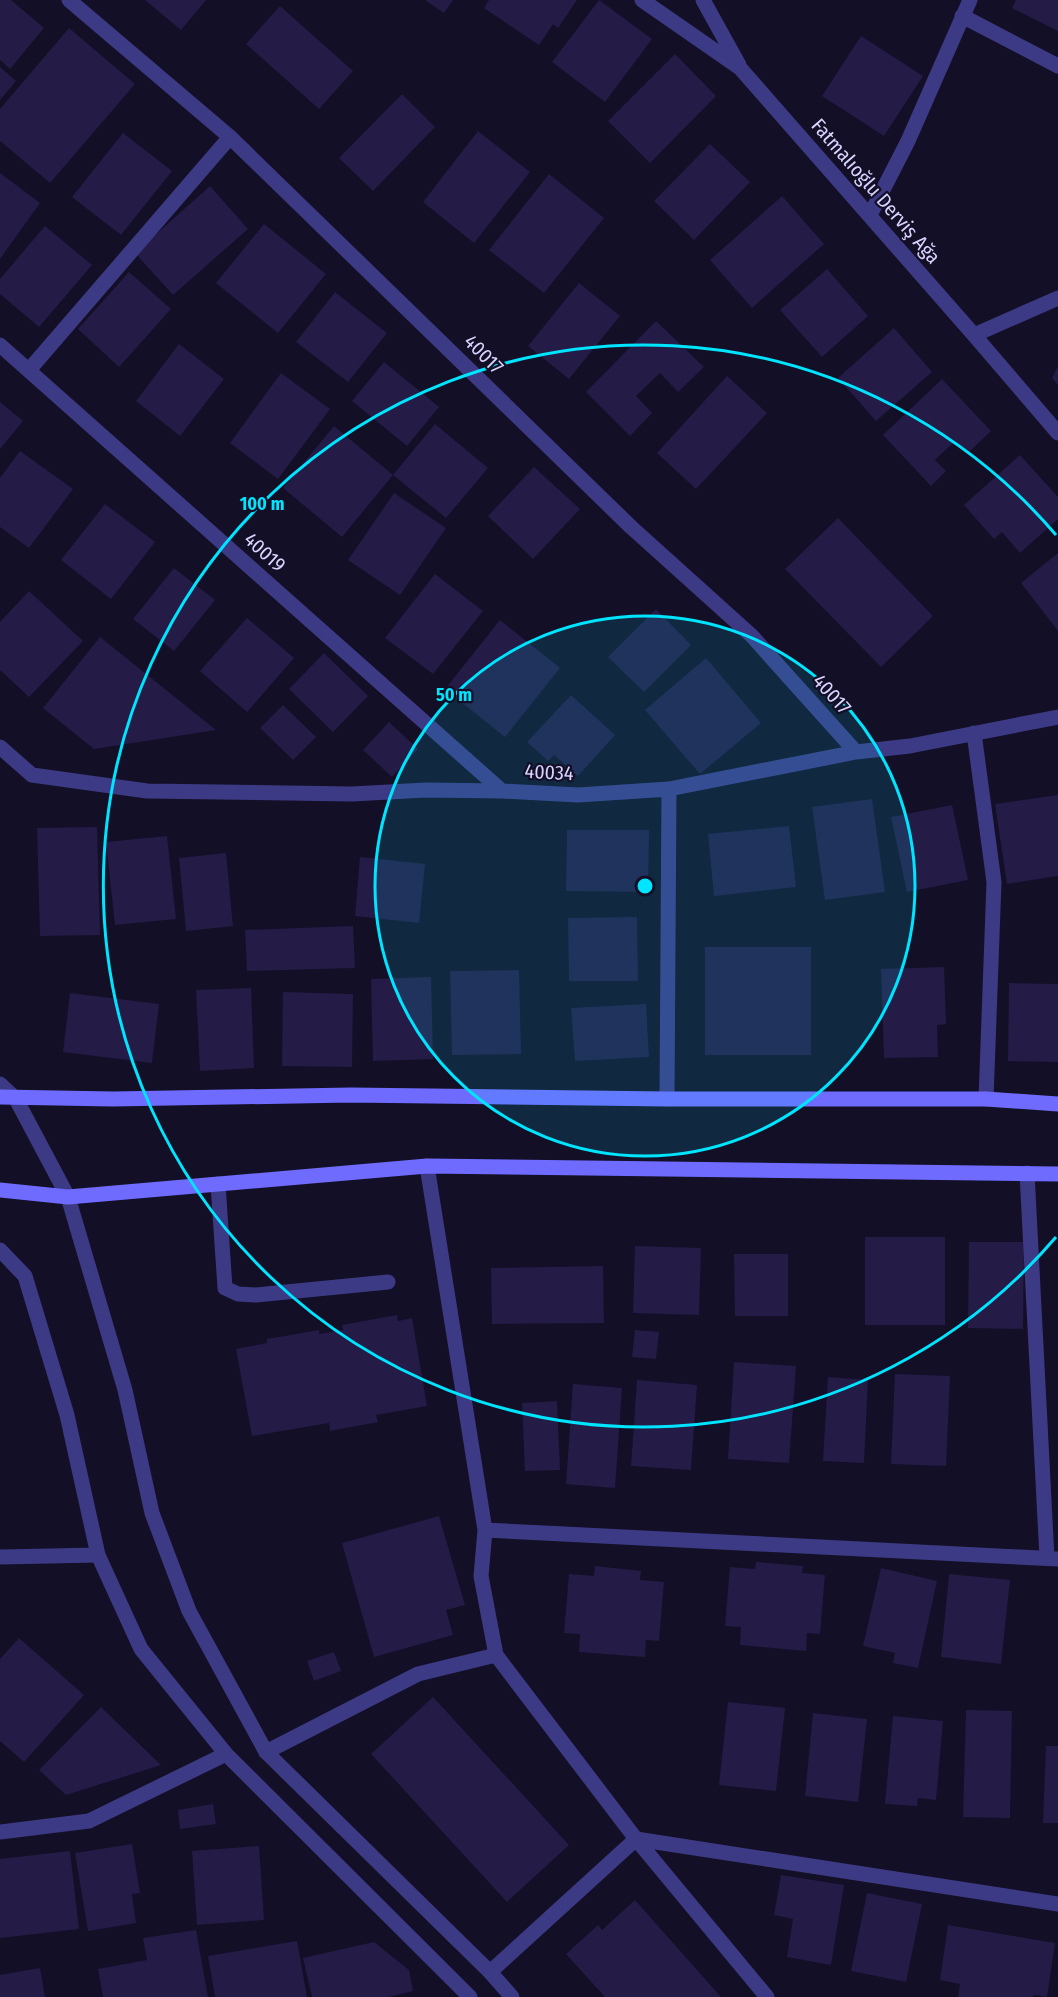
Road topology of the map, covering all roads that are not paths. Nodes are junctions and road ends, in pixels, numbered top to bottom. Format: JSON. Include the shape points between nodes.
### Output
{"nodes":[{"id":1,"x":69,"y":0,"type":"edge"},
{"id":2,"x":642,"y":0,"type":"edge"},
{"id":3,"x":703,"y":0,"type":"edge"},
{"id":4,"x":970,"y":0,"type":"edge"},
{"id":5,"x":962,"y":16,"type":"junction"},
{"id":6,"x":1058,"y":66,"type":"edge"},
{"id":7,"x":740,"y":68,"type":"junction"},
{"id":8,"x":230,"y":137,"type":"junction"},
{"id":9,"x":870,"y":215,"type":"junction"},
{"id":10,"x":1058,"y":298,"type":"edge"},
{"id":11,"x":974,"y":335,"type":"junction"},
{"id":12,"x":0,"y":345,"type":"edge"},
{"id":13,"x":29,"y":370,"type":"junction"},
{"id":14,"x":1058,"y":434,"type":"edge"},
{"id":15,"x":1058,"y":717,"type":"edge"},
{"id":16,"x":974,"y":733,"type":"junction"},
{"id":17,"x":0,"y":747,"type":"edge"},
{"id":18,"x":856,"y":752,"type":"junction"},
{"id":19,"x":669,"y":789,"type":"junction"},
{"id":20,"x":502,"y":791,"type":"junction"},
{"id":21,"x":0,"y":1084,"type":"edge"},
{"id":22,"x":0,"y":1097,"type":"edge"},
{"id":23,"x":16,"y":1099,"type":"junction"},
{"id":24,"x":668,"y":1099,"type":"junction"},
{"id":25,"x":986,"y":1100,"type":"junction"},
{"id":26,"x":1058,"y":1104,"type":"edge"},
{"id":27,"x":427,"y":1166,"type":"junction"},
{"id":28,"x":1027,"y":1173,"type":"junction"},
{"id":29,"x":1058,"y":1174,"type":"edge"},
{"id":30,"x":218,"y":1184,"type":"junction"},
{"id":31,"x":0,"y":1190,"type":"edge"},
{"id":32,"x":68,"y":1197,"type":"junction"},
{"id":33,"x":0,"y":1250,"type":"edge"},
{"id":34,"x":388,"y":1282,"type":"dead end"},
{"id":35,"x":485,"y":1530,"type":"junction"},
{"id":36,"x":98,"y":1555,"type":"junction"},
{"id":37,"x":0,"y":1557,"type":"edge"},
{"id":38,"x":1052,"y":1558,"type":"edge"},
{"id":39,"x":496,"y":1655,"type":"junction"},
{"id":40,"x":266,"y":1752,"type":"junction"},
{"id":41,"x":226,"y":1754,"type":"junction"},
{"id":42,"x":0,"y":1832,"type":"edge"},
{"id":43,"x":636,"y":1839,"type":"junction"},
{"id":44,"x":1058,"y":1904,"type":"edge"},
{"id":45,"x":490,"y":1972,"type":"junction"},
{"id":46,"x":470,"y":1997,"type":"edge"},
{"id":47,"x":512,"y":1997,"type":"edge"},
{"id":48,"x":768,"y":1997,"type":"edge"}],
"edges":[{"from":1,"to":8,"type":"street","name":"40017"},
{"from":2,"to":7,"type":"street","name":"Fatmalıoğlu Derviş Ağa"},
{"from":3,"to":7,"type":"street"},
{"from":4,"to":5,"type":"street"},
{"from":5,"to":6,"type":"street"},
{"from":5,"to":9,"type":"street","via":[[908,141]]},
{"from":7,"to":9,"type":"street","name":"Fatmalıoğlu Derviş Ağa"},
{"from":8,"to":13,"type":"street"},
{"from":8,"to":18,"type":"street","name":"40017","via":[[631,527],[752,636]]},
{"from":9,"to":11,"type":"street","name":"Fatmalıoğlu Derviş Ağa"},
{"from":10,"to":11,"type":"street"},
{"from":11,"to":14,"type":"street","name":"Fatmalıoğlu Derviş Ağa"},
{"from":12,"to":13,"type":"street","name":"40019"},
{"from":13,"to":20,"type":"street","name":"40019"},
{"from":15,"to":16,"type":"street","name":"40034"},
{"from":16,"to":18,"type":"street","name":"40034"},
{"from":16,"to":25,"type":"street","via":[[994,882]]},
{"from":17,"to":20,"type":"street","name":"40034","via":[[32,774],[147,791]]},
{"from":18,"to":19,"type":"street","name":"40034"},
{"from":19,"to":20,"type":"street","name":"40034","via":[[578,795]]},
{"from":19,"to":24,"type":"street"},
{"from":21,"to":23,"type":"street"},
{"from":22,"to":23,"type":"main road"},
{"from":23,"to":24,"type":"main road","via":[[351,1095]]},
{"from":23,"to":32,"type":"street"},
{"from":24,"to":25,"type":"main road"},
{"from":25,"to":26,"type":"main road"},
{"from":27,"to":28,"type":"main road"},
{"from":27,"to":30,"type":"main road"},
{"from":27,"to":35,"type":"street"},
{"from":28,"to":29,"type":"main road"},
{"from":28,"to":38,"type":"street"},
{"from":30,"to":32,"type":"main road"},
{"from":30,"to":34,"type":"street","via":[[225,1288],[256,1295]]},
{"from":31,"to":32,"type":"main road"},
{"from":32,"to":40,"type":"street","via":[[125,1390],[152,1513],[189,1611]]},
{"from":33,"to":36,"type":"street","via":[[25,1276],[67,1414]]},
{"from":35,"to":38,"type":"street"},
{"from":35,"to":39,"type":"street","via":[[482,1575]]},
{"from":36,"to":37,"type":"street"},
{"from":36,"to":41,"type":"street","via":[[141,1649]]},
{"from":39,"to":40,"type":"street","via":[[418,1674]]},
{"from":39,"to":43,"type":"street"},
{"from":40,"to":45,"type":"street"},
{"from":41,"to":42,"type":"street","via":[[89,1821]]},
{"from":41,"to":46,"type":"street"},
{"from":43,"to":44,"type":"street"},
{"from":43,"to":45,"type":"street"},
{"from":43,"to":48,"type":"street"},
{"from":45,"to":47,"type":"street"}]}
